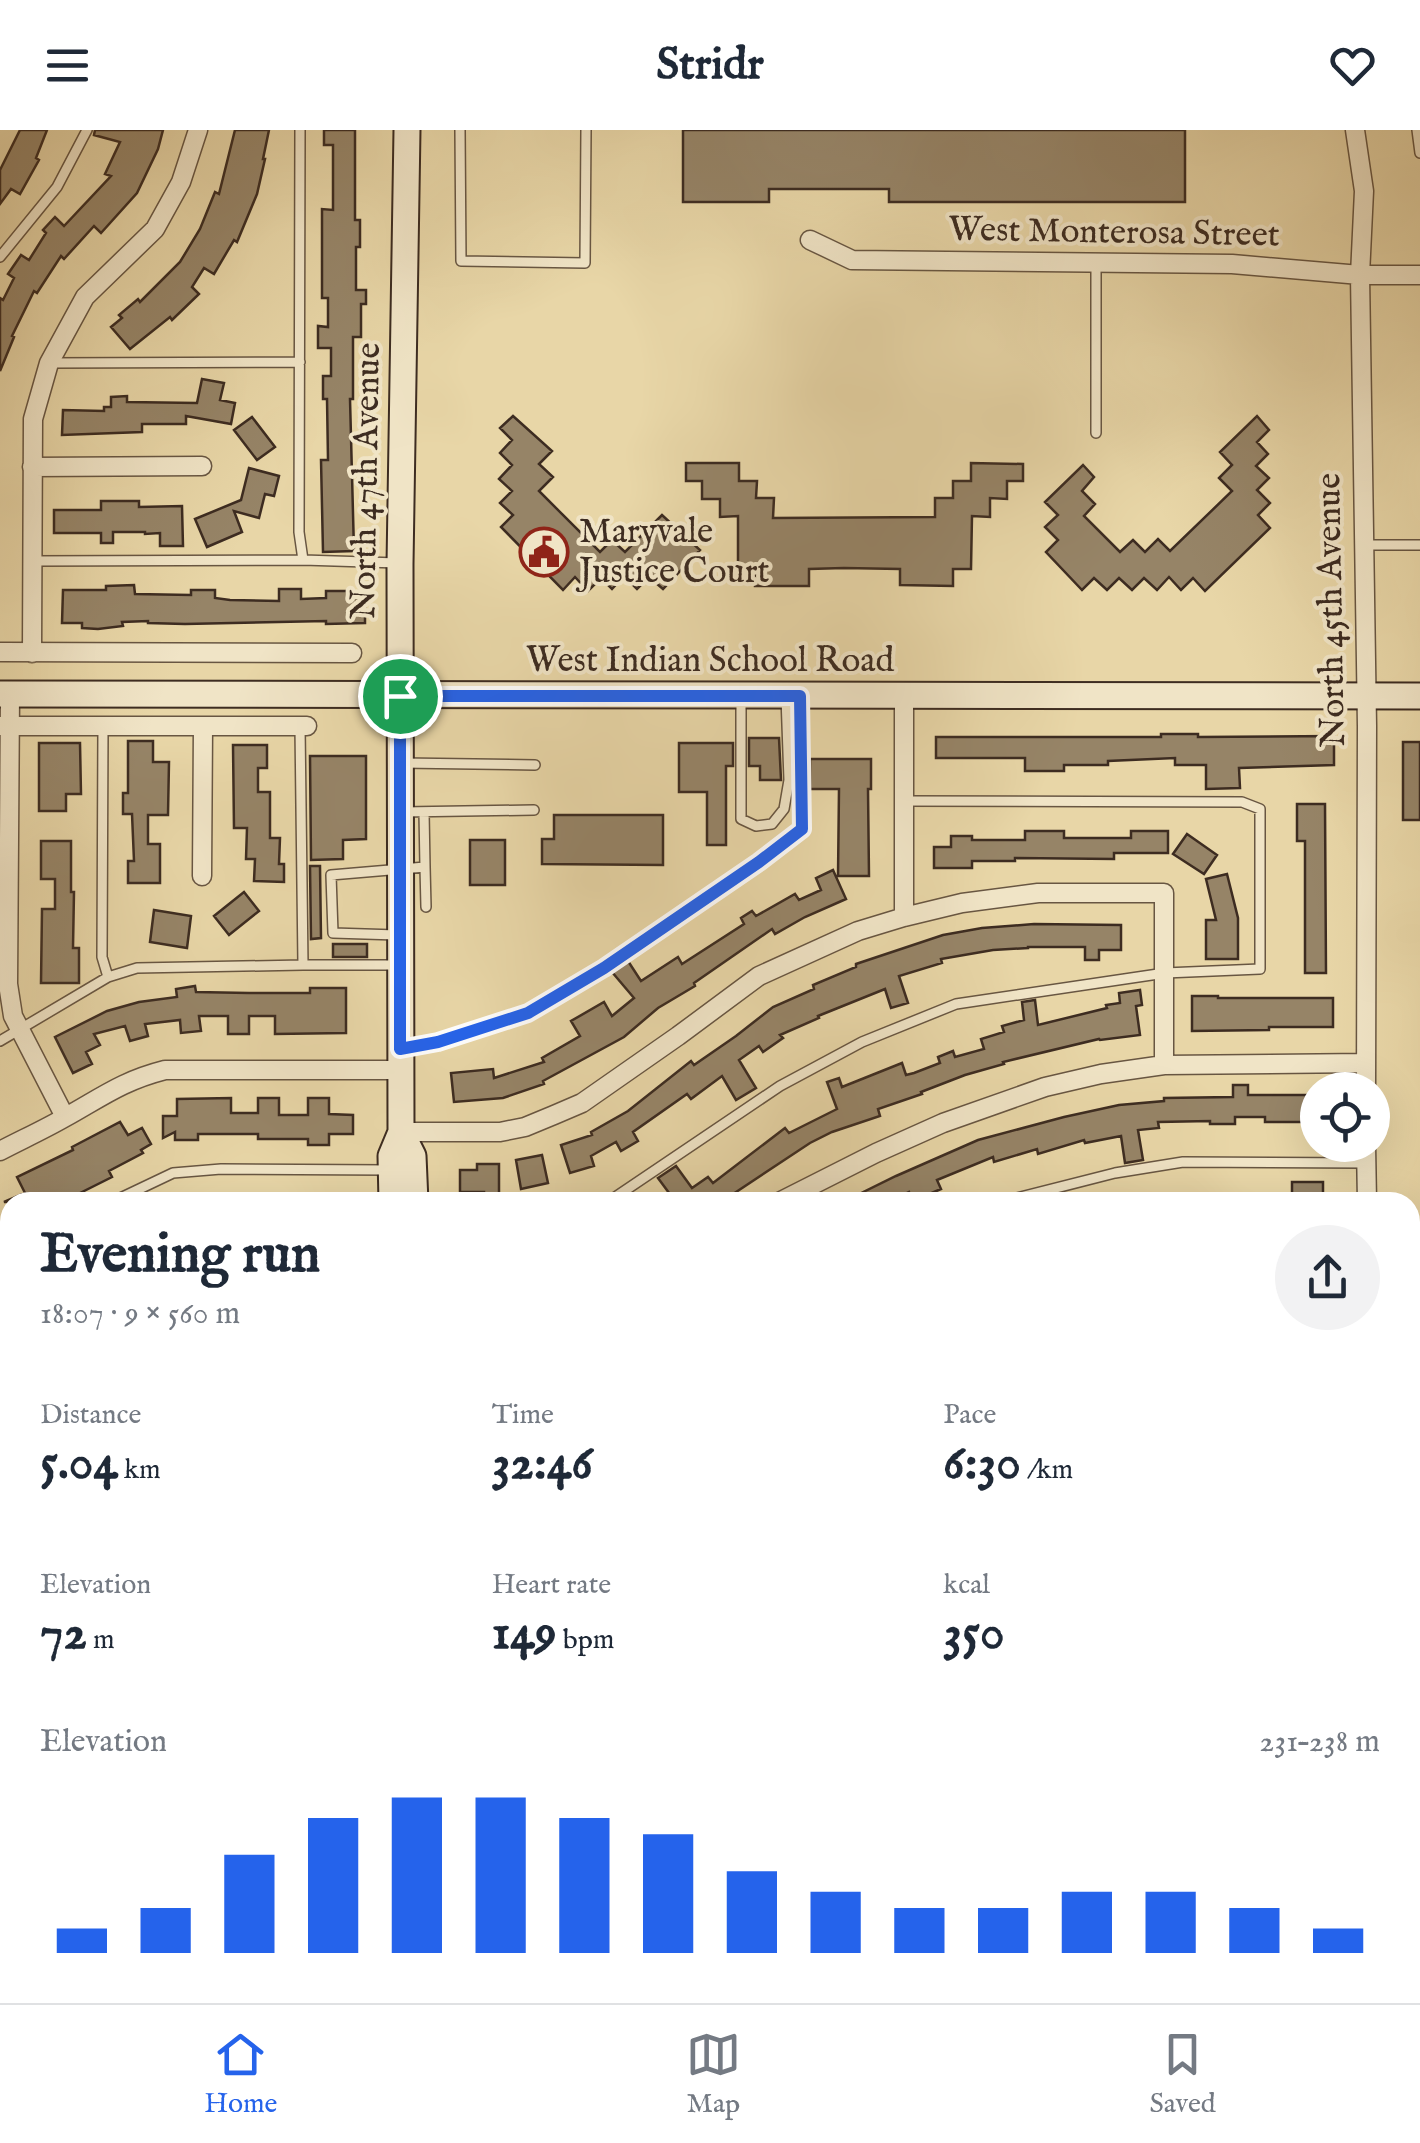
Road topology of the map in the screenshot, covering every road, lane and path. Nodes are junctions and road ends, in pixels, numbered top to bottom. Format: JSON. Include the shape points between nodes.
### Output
{"nodes":[{"id":1,"x":88,"y":130,"type":"edge"},
{"id":2,"x":198,"y":130,"type":"edge"},
{"id":3,"x":300,"y":130,"type":"edge"},
{"id":4,"x":407,"y":130,"type":"edge"},
{"id":5,"x":460,"y":130,"type":"edge"},
{"id":6,"x":586,"y":130,"type":"edge"},
{"id":7,"x":1356,"y":130,"type":"edge"},
{"id":8,"x":1417,"y":130,"type":"edge"},
{"id":9,"x":1420,"y":153,"type":"edge"},
{"id":10,"x":810,"y":240,"type":"dead end"},
{"id":11,"x":0,"y":257,"type":"edge"},
{"id":12,"x":1096,"y":263,"type":"junction"},
{"id":13,"x":1420,"y":274,"type":"edge"},
{"id":14,"x":1360,"y":275,"type":"junction"},
{"id":15,"x":300,"y":362,"type":"junction"},
{"id":16,"x":49,"y":364,"type":"junction"},
{"id":17,"x":1096,"y":433,"type":"dead end"},
{"id":18,"x":202,"y":466,"type":"dead end"},
{"id":19,"x":32,"y":467,"type":"junction"},
{"id":20,"x":1363,"y":544,"type":"junction"},
{"id":21,"x":1420,"y":544,"type":"edge"},
{"id":22,"x":303,"y":560,"type":"junction"},
{"id":23,"x":31,"y":561,"type":"junction"},
{"id":24,"x":400,"y":564,"type":"junction"},
{"id":25,"x":0,"y":652,"type":"edge"},
{"id":26,"x":32,"y":652,"type":"junction"},
{"id":27,"x":352,"y":652,"type":"dead end"},
{"id":28,"x":5,"y":694,"type":"edge"},
{"id":29,"x":400,"y":696,"type":"junction"},
{"id":30,"x":741,"y":696,"type":"junction"},
{"id":31,"x":793,"y":696,"type":"junction"},
{"id":32,"x":904,"y":696,"type":"junction"},
{"id":33,"x":1365,"y":696,"type":"junction"},
{"id":34,"x":1420,"y":696,"type":"edge"},
{"id":35,"x":5,"y":726,"type":"edge"},
{"id":36,"x":104,"y":726,"type":"junction"},
{"id":37,"x":203,"y":726,"type":"junction"},
{"id":38,"x":304,"y":726,"type":"joint"},
{"id":39,"x":400,"y":763,"type":"junction"},
{"id":40,"x":535,"y":765,"type":"dead end"},
{"id":41,"x":904,"y":800,"type":"junction"},
{"id":42,"x":534,"y":810,"type":"dead end"},
{"id":43,"x":412,"y":812,"type":"junction"},
{"id":44,"x":412,"y":868,"type":"junction"},
{"id":45,"x":202,"y":876,"type":"dead end"},
{"id":46,"x":426,"y":907,"type":"dead end"},
{"id":47,"x":904,"y":916,"type":"junction"},
{"id":48,"x":400,"y":935,"type":"junction"},
{"id":49,"x":303,"y":965,"type":"junction"},
{"id":50,"x":400,"y":966,"type":"junction"},
{"id":51,"x":1165,"y":973,"type":"junction"},
{"id":52,"x":108,"y":977,"type":"junction"},
{"id":53,"x":21,"y":1030,"type":"junction"},
{"id":54,"x":0,"y":1041,"type":"edge"},
{"id":55,"x":401,"y":1059,"type":"junction"},
{"id":56,"x":1366,"y":1063,"type":"junction"},
{"id":57,"x":1164,"y":1065,"type":"junction"},
{"id":58,"x":1366,"y":1072,"type":"edge"},
{"id":59,"x":65,"y":1117,"type":"junction"},
{"id":60,"x":401,"y":1132,"type":"junction"},
{"id":61,"x":0,"y":1151,"type":"edge"},
{"id":62,"x":1300,"y":1157,"type":"edge"},
{"id":63,"x":1366,"y":1162,"type":"edge"},
{"id":64,"x":392,"y":1170,"type":"junction"},
{"id":65,"x":134,"y":1192,"type":"edge"},
{"id":66,"x":392,"y":1192,"type":"edge"},
{"id":67,"x":414,"y":1192,"type":"edge"},
{"id":68,"x":623,"y":1192,"type":"edge"},
{"id":69,"x":799,"y":1192,"type":"edge"},
{"id":70,"x":1040,"y":1192,"type":"edge"},
{"id":71,"x":1366,"y":1192,"type":"edge"}],
"edges":[{"from":1,"to":11,"type":"lane","via":[[57,187]]},
{"from":2,"to":16,"type":"street","via":[[155,229],[85,297]]},
{"from":3,"to":15,"type":"lane"},
{"from":4,"to":24,"type":"main road","name":"North 47th Avenue"},
{"from":5,"to":6,"type":"lane","via":[[461,261],[585,264]]},
{"from":7,"to":14,"type":"street","name":"North 45th Avenue","via":[[1364,191]]},
{"from":8,"to":9,"type":"lane"},
{"from":10,"to":12,"type":"street","name":"West Monterosa Street","via":[[852,260]]},
{"from":12,"to":14,"type":"street","name":"West Monterosa Street","via":[[1232,264]]},
{"from":12,"to":17,"type":"lane"},
{"from":13,"to":14,"type":"street","name":"West Monterosa Street"},
{"from":14,"to":20,"type":"street","name":"North 45th Avenue"},
{"from":15,"to":16,"type":"lane"},
{"from":15,"to":22,"type":"lane"},
{"from":16,"to":19,"type":"street","via":[[32,418]]},
{"from":18,"to":19,"type":"street"},
{"from":19,"to":23,"type":"street"},
{"from":20,"to":21,"type":"lane"},
{"from":20,"to":33,"type":"street","name":"North 45th Avenue"},
{"from":22,"to":23,"type":"lane"},
{"from":22,"to":24,"type":"lane"},
{"from":23,"to":26,"type":"street"},
{"from":24,"to":29,"type":"main road","name":"North 47th Avenue"},
{"from":25,"to":26,"type":"street"},
{"from":26,"to":27,"type":"street"},
{"from":28,"to":29,"type":"main road","name":"West Indian School Road"},
{"from":28,"to":35,"type":"street"},
{"from":29,"to":30,"type":"main road","name":"West Indian School Road"},
{"from":29,"to":39,"type":"main road","name":"North 47th Avenue"},
{"from":30,"to":31,"type":"main road","name":"West Indian School Road"},
{"from":30,"to":31,"type":"lane","via":[[741,819],[756,826],[772,824],[784,809]]},
{"from":31,"to":32,"type":"main road","name":"West Indian School Road"},
{"from":31,"to":55,"type":"lane","via":[[802,829],[528,1013]]},
{"from":32,"to":33,"type":"main road","name":"West Indian School Road"},
{"from":32,"to":41,"type":"street"},
{"from":33,"to":34,"type":"main road","name":"West Indian School Road"},
{"from":33,"to":56,"type":"street","name":"North 45th Avenue"},
{"from":35,"to":36,"type":"street"},
{"from":35,"to":53,"type":"street","via":[[8,984]]},
{"from":36,"to":37,"type":"street"},
{"from":36,"to":52,"type":"lane","via":[[102,957]]},
{"from":37,"to":38,"type":"street"},
{"from":37,"to":45,"type":"street"},
{"from":38,"to":49,"type":"lane"},
{"from":39,"to":40,"type":"lane"},
{"from":39,"to":43,"type":"main road","name":"North 47th Avenue"},
{"from":41,"to":47,"type":"street"},
{"from":41,"to":51,"type":"lane","via":[[1242,802],[1260,808],[1260,969]]},
{"from":42,"to":43,"type":"lane"},
{"from":43,"to":44,"type":"main road","name":"North 47th Avenue"},
{"from":44,"to":46,"type":"lane"},
{"from":44,"to":48,"type":"main road","name":"North 47th Avenue"},
{"from":44,"to":48,"type":"lane","via":[[332,875],[333,933]]},
{"from":47,"to":51,"type":"street","via":[[1038,893],[1164,893]]},
{"from":47,"to":60,"type":"street","via":[[759,976],[582,1103],[500,1132]]},
{"from":48,"to":50,"type":"main road","name":"North 47th Avenue"},
{"from":49,"to":50,"type":"lane"},
{"from":49,"to":52,"type":"lane","via":[[137,968]]},
{"from":50,"to":55,"type":"main road","name":"North 47th Avenue"},
{"from":51,"to":57,"type":"street"},
{"from":51,"to":68,"type":"lane","via":[[956,1004],[862,1042],[780,1086]]},
{"from":52,"to":53,"type":"lane"},
{"from":53,"to":54,"type":"lane"},
{"from":53,"to":59,"type":"street"},
{"from":55,"to":59,"type":"street","via":[[165,1070],[108,1091]]},
{"from":55,"to":60,"type":"main road","name":"North 47th Avenue"},
{"from":56,"to":57,"type":"street"},
{"from":56,"to":58,"type":"street","name":"North 45th Avenue"},
{"from":57,"to":69,"type":"street","via":[[1028,1093],[892,1145]]},
{"from":59,"to":61,"type":"street"},
{"from":60,"to":64,"type":"main road","name":"North 47th Avenue"},
{"from":60,"to":67,"type":"main road","name":"North 47th Avenue","via":[[413,1156]]},
{"from":62,"to":70,"type":"lane","via":[[1183,1162]]},
{"from":63,"to":71,"type":"street"},
{"from":64,"to":65,"type":"lane","via":[[221,1169],[173,1174]]},
{"from":64,"to":66,"type":"main road","name":"North 47th Avenue"}]}
